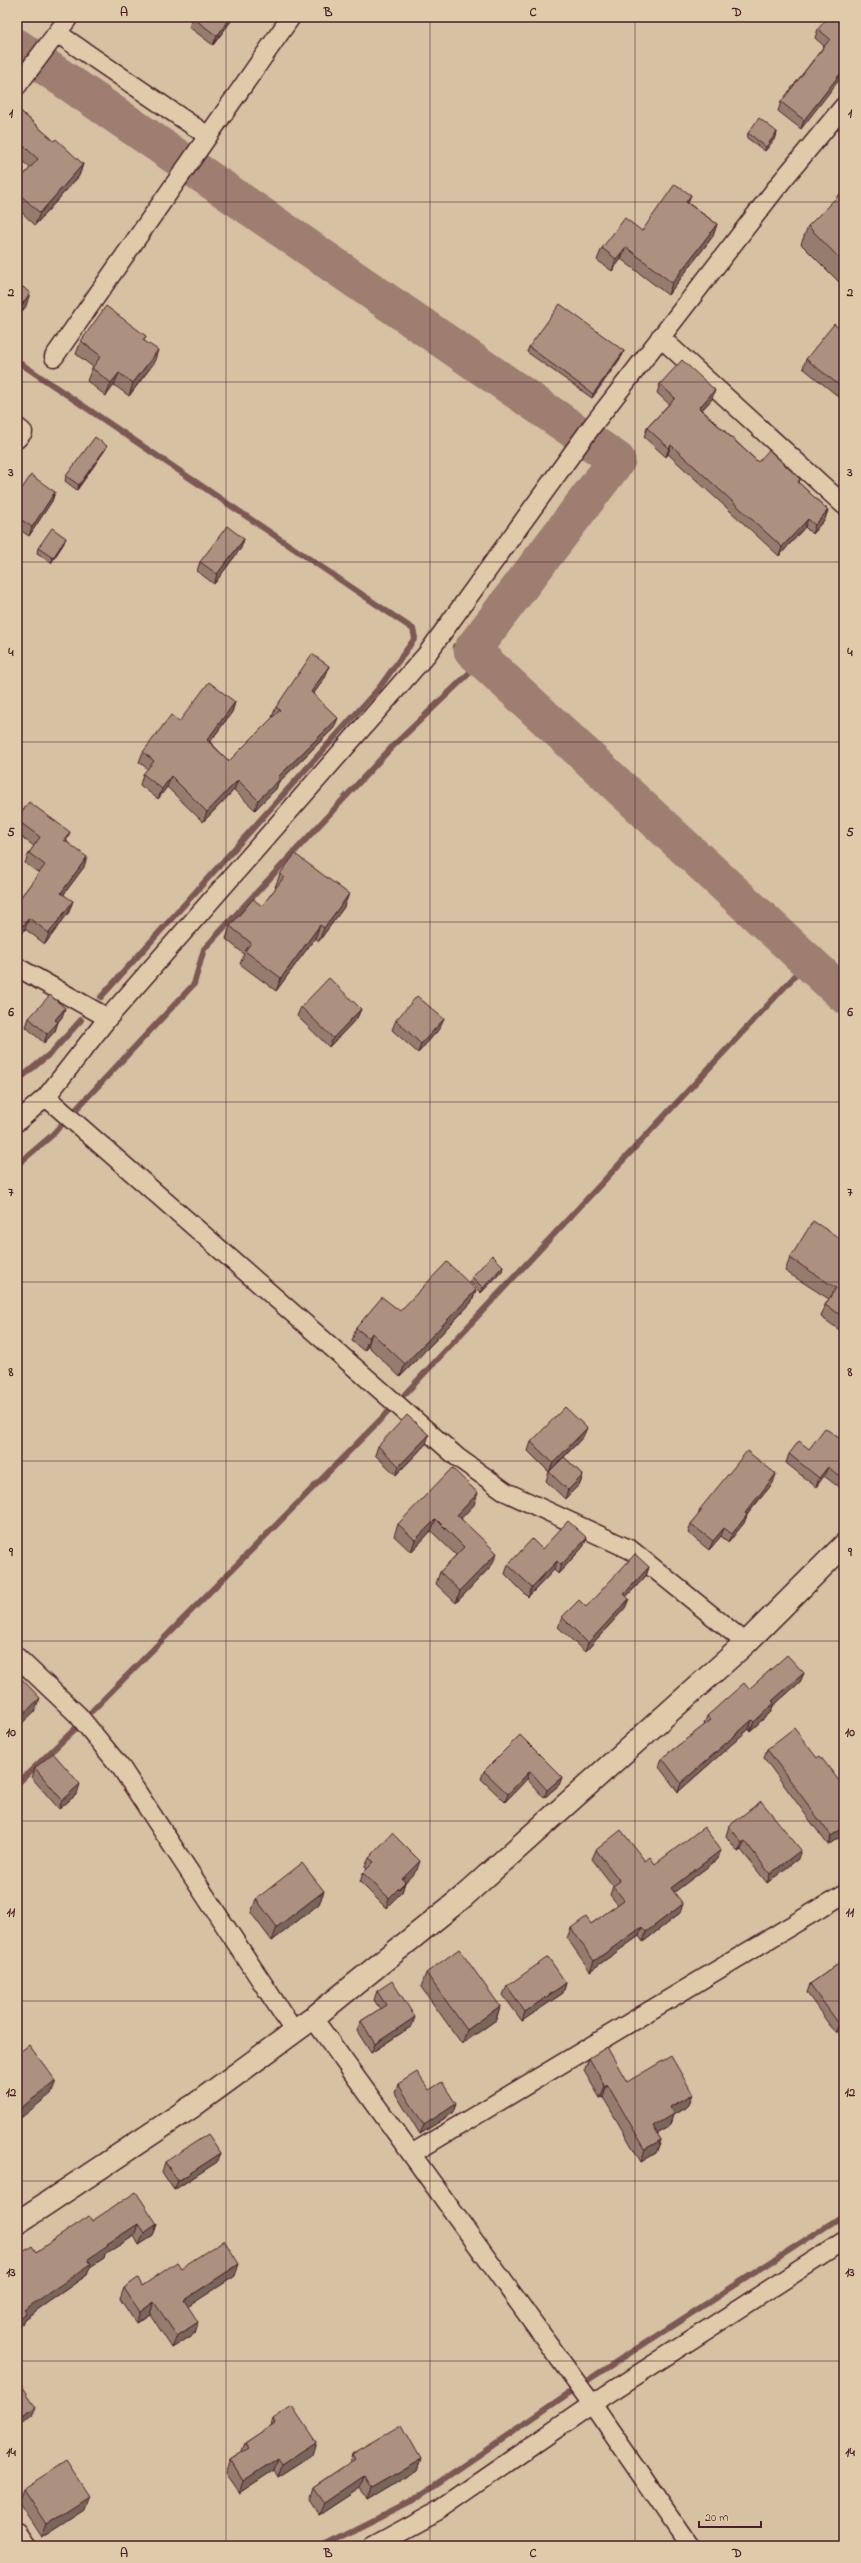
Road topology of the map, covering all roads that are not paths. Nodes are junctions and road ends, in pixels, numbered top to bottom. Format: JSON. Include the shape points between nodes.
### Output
{"nodes":[{"id":1,"x":69,"y":17,"type":"edge"},
{"id":2,"x":291,"y":17,"type":"edge"},
{"id":3,"x":54,"y":38,"type":"junction"},
{"id":4,"x":23,"y":79,"type":"edge"},
{"id":5,"x":844,"y":106,"type":"edge"},
{"id":6,"x":208,"y":136,"type":"junction"},
{"id":7,"x":660,"y":337,"type":"junction"},
{"id":8,"x":54,"y":357,"type":"dead end"},
{"id":9,"x":17,"y":427,"type":"edge"},
{"id":10,"x":17,"y":439,"type":"edge"},
{"id":11,"x":844,"y":505,"type":"edge"},
{"id":12,"x":17,"y":967,"type":"edge"},
{"id":13,"x":108,"y":1018,"type":"junction"},
{"id":14,"x":46,"y":1097,"type":"junction"},
{"id":15,"x":17,"y":1122,"type":"edge"},
{"id":16,"x":844,"y":1545,"type":"edge"},
{"id":17,"x":746,"y":1642,"type":"junction"},
{"id":18,"x":17,"y":1657,"type":"edge"},
{"id":19,"x":844,"y":1894,"type":"edge"},
{"id":20,"x":313,"y":2018,"type":"junction"},
{"id":21,"x":294,"y":2031,"type":"junction"},
{"id":22,"x":413,"y":2153,"type":"junction"},
{"id":23,"x":17,"y":2223,"type":"edge"},
{"id":24,"x":844,"y":2241,"type":"edge"},
{"id":25,"x":592,"y":2404,"type":"junction"},
{"id":26,"x":17,"y":2533,"type":"edge"},
{"id":27,"x":26,"y":2546,"type":"edge"},
{"id":28,"x":373,"y":2546,"type":"edge"},
{"id":29,"x":690,"y":2546,"type":"edge"}],
"edges":[{"from":1,"to":3,"type":"street"},
{"from":2,"to":6,"type":"street"},
{"from":3,"to":4,"type":"street"},
{"from":3,"to":6,"type":"street"},
{"from":5,"to":7,"type":"street"},
{"from":6,"to":8,"type":"street","via":[[184,174]]},
{"from":7,"to":11,"type":"street"},
{"from":7,"to":13,"type":"street","via":[[577,446],[428,654]]},
{"from":9,"to":10,"type":"street","via":[[23,432]]},
{"from":12,"to":13,"type":"street"},
{"from":13,"to":14,"type":"street"},
{"from":14,"to":15,"type":"street"},
{"from":14,"to":17,"type":"street","via":[[457,1457],[506,1492],[631,1550]]},
{"from":16,"to":17,"type":"street"},
{"from":17,"to":20,"type":"street","via":[[464,1897]]},
{"from":18,"to":21,"type":"street","via":[[78,1715],[122,1769]]},
{"from":19,"to":22,"type":"street"},
{"from":20,"to":21,"type":"street"},
{"from":20,"to":22,"type":"street"},
{"from":21,"to":23,"type":"street","via":[[193,2106]]},
{"from":22,"to":25,"type":"street"},
{"from":24,"to":25,"type":"street"},
{"from":25,"to":28,"type":"street","via":[[440,2510]]},
{"from":25,"to":29,"type":"street"},
{"from":26,"to":27,"type":"street"}]}
